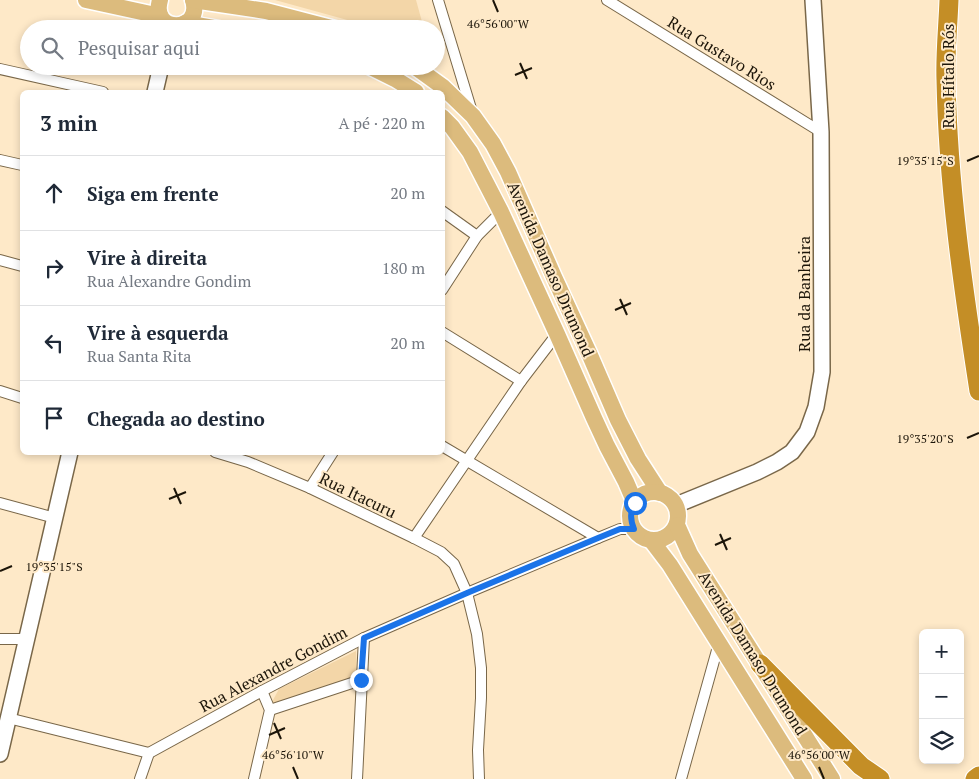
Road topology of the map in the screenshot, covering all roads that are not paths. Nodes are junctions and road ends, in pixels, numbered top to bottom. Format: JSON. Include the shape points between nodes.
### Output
{"nodes":[{"id":1,"x":86,"y":0,"type":"edge"},
{"id":2,"x":193,"y":0,"type":"edge"},
{"id":3,"x":438,"y":0,"type":"edge"},
{"id":4,"x":607,"y":0,"type":"edge"},
{"id":5,"x":813,"y":0,"type":"edge"},
{"id":6,"x":949,"y":0,"type":"edge"},
{"id":7,"x":169,"y":19,"type":"edge"},
{"id":8,"x":300,"y":20,"type":"edge"},
{"id":9,"x":444,"y":20,"type":"edge"},
{"id":10,"x":445,"y":23,"type":"edge"},
{"id":11,"x":0,"y":69,"type":"edge"},
{"id":12,"x":20,"y":74,"type":"edge"},
{"id":13,"x":27,"y":75,"type":"edge"},
{"id":14,"x":159,"y":75,"type":"edge"},
{"id":15,"x":387,"y":75,"type":"edge"},
{"id":16,"x":426,"y":75,"type":"edge"},
{"id":17,"x":93,"y":90,"type":"edge"},
{"id":18,"x":155,"y":90,"type":"edge"},
{"id":19,"x":413,"y":90,"type":"edge"},
{"id":20,"x":473,"y":116,"type":"junction"},
{"id":21,"x":445,"y":120,"type":"edge"},
{"id":22,"x":821,"y":132,"type":"junction"},
{"id":23,"x":0,"y":160,"type":"edge"},
{"id":24,"x":20,"y":165,"type":"edge"},
{"id":25,"x":501,"y":212,"type":"junction"},
{"id":26,"x":445,"y":213,"type":"edge"},
{"id":27,"x":477,"y":236,"type":"junction"},
{"id":28,"x":0,"y":260,"type":"edge"},
{"id":29,"x":20,"y":265,"type":"edge"},
{"id":30,"x":445,"y":285,"type":"edge"},
{"id":31,"x":445,"y":334,"type":"edge"},
{"id":32,"x":557,"y":334,"type":"junction"},
{"id":33,"x":522,"y":381,"type":"junction"},
{"id":34,"x":0,"y":391,"type":"edge"},
{"id":35,"x":979,"y":391,"type":"edge"},
{"id":36,"x":20,"y":397,"type":"edge"},
{"id":37,"x":445,"y":448,"type":"edge"},
{"id":38,"x":69,"y":455,"type":"edge"},
{"id":39,"x":225,"y":455,"type":"edge"},
{"id":40,"x":332,"y":455,"type":"edge"},
{"id":41,"x":467,"y":460,"type":"junction"},
{"id":42,"x":310,"y":488,"type":"junction"},
{"id":43,"x":660,"y":493,"type":"junction"},
{"id":44,"x":635,"y":503,"type":"junction"},
{"id":45,"x":0,"y":504,"type":"edge"},
{"id":46,"x":676,"y":505,"type":"junction"},
{"id":47,"x":55,"y":518,"type":"junction"},
{"id":48,"x":677,"y":525,"type":"junction"},
{"id":49,"x":634,"y":529,"type":"junction"},
{"id":50,"x":414,"y":538,"type":"junction"},
{"id":51,"x":598,"y":538,"type":"junction"},
{"id":52,"x":651,"y":540,"type":"junction"},
{"id":53,"x":467,"y":593,"type":"junction"},
{"id":54,"x":364,"y":638,"type":"junction"},
{"id":55,"x":0,"y":639,"type":"edge"},
{"id":56,"x":26,"y":639,"type":"junction"},
{"id":57,"x":719,"y":643,"type":"junction"},
{"id":58,"x":760,"y":664,"type":"junction"},
{"id":59,"x":361,"y":680,"type":"junction"},
{"id":60,"x":262,"y":691,"type":"junction"},
{"id":61,"x":270,"y":710,"type":"junction"},
{"id":62,"x":8,"y":718,"type":"junction"},
{"id":63,"x":149,"y":753,"type":"junction"},
{"id":64,"x":0,"y":754,"type":"edge"},
{"id":65,"x":979,"y":776,"type":"edge"},
{"id":66,"x":140,"y":779,"type":"edge"},
{"id":67,"x":254,"y":779,"type":"edge"},
{"id":68,"x":357,"y":779,"type":"edge"},
{"id":69,"x":479,"y":779,"type":"edge"},
{"id":70,"x":681,"y":779,"type":"edge"},
{"id":71,"x":804,"y":779,"type":"edge"},
{"id":72,"x":832,"y":779,"type":"edge"},
{"id":73,"x":880,"y":779,"type":"edge"},
{"id":74,"x":975,"y":779,"type":"edge"}],
"edges":[{"from":1,"to":7,"type":"main road"},
{"from":2,"to":7,"type":"main road","via":[[192,16]]},
{"from":2,"to":8,"type":"main road","via":[[266,11]]},
{"from":3,"to":9,"type":"street"},
{"from":4,"to":22,"type":"street","name":"Rua Gustavo Rios"},
{"from":5,"to":22,"type":"street","name":"Rua da Banheira"},
{"from":6,"to":35,"type":"highway","name":"Rua Hítalo Rós","via":[[948,149]]},
{"from":10,"to":20,"type":"street"},
{"from":11,"to":12,"type":"street"},
{"from":13,"to":17,"type":"street"},
{"from":14,"to":18,"type":"street"},
{"from":15,"to":19,"type":"main road"},
{"from":16,"to":20,"type":"main road","name":"Avenida Damaso Drumond"},
{"from":20,"to":43,"type":"main road","name":"Avenida Damaso Drumond","via":[[508,172],[618,420],[638,460]]},
{"from":21,"to":25,"type":"main road","name":"Avenida Damaso Drumond","via":[[470,152]]},
{"from":22,"to":46,"type":"street","name":"Rua da Banheira","via":[[822,372],[816,407],[807,432],[792,452],[777,462]]},
{"from":23,"to":24,"type":"street"},
{"from":25,"to":27,"type":"street"},
{"from":25,"to":32,"type":"main road","name":"Avenida Damaso Drumond"},
{"from":26,"to":27,"type":"street"},
{"from":27,"to":30,"type":"street"},
{"from":28,"to":29,"type":"street"},
{"from":31,"to":33,"type":"street"},
{"from":32,"to":33,"type":"street"},
{"from":32,"to":44,"type":"main road","name":"Avenida Damaso Drumond"},
{"from":33,"to":41,"type":"street"},
{"from":34,"to":36,"type":"street"},
{"from":37,"to":41,"type":"street"},
{"from":38,"to":47,"type":"street"},
{"from":39,"to":42,"type":"street","name":"Rua Itacuru"},
{"from":40,"to":42,"type":"street"},
{"from":41,"to":50,"type":"street"},
{"from":41,"to":51,"type":"street"},
{"from":42,"to":50,"type":"street","name":"Rua Itacuru"},
{"from":43,"to":44,"type":"main road","via":[[649,493]]},
{"from":43,"to":46,"type":"main road"},
{"from":44,"to":49,"type":"main road","via":[[630,516]]},
{"from":45,"to":47,"type":"street"},
{"from":46,"to":48,"type":"main road"},
{"from":47,"to":56,"type":"street"},
{"from":48,"to":52,"type":"main road","via":[[669,535]]},
{"from":48,"to":58,"type":"main road","name":"Avenida Damaso Drumond","via":[[690,554]]},
{"from":49,"to":51,"type":"street","name":"Rua Alexandre Gondim","via":[[620,529]]},
{"from":49,"to":52,"type":"main road"},
{"from":50,"to":53,"type":"street","name":"Rua Itacuru","via":[[441,552],[454,564]]},
{"from":51,"to":53,"type":"street","name":"Rua Alexandre Gondim"},
{"from":52,"to":57,"type":"main road","name":"Avenida Damaso Drumond"},
{"from":53,"to":54,"type":"street","name":"Rua Alexandre Gondim"},
{"from":53,"to":69,"type":"street","name":"Rua Itacuru","via":[[481,668]]},
{"from":54,"to":59,"type":"street"},
{"from":54,"to":60,"type":"street","name":"Rua Alexandre Gondim"},
{"from":55,"to":56,"type":"street"},
{"from":56,"to":62,"type":"street"},
{"from":57,"to":70,"type":"street"},
{"from":57,"to":71,"type":"main road","name":"Avenida Damaso Drumond"},
{"from":58,"to":72,"type":"main road","name":"Avenida Damaso Drumond"},
{"from":58,"to":73,"type":"highway","via":[[861,766]]},
{"from":59,"to":61,"type":"street"},
{"from":59,"to":68,"type":"street"},
{"from":60,"to":61,"type":"street"},
{"from":60,"to":63,"type":"street","name":"Rua Alexandre Gondim"},
{"from":61,"to":67,"type":"street"},
{"from":62,"to":63,"type":"street"},
{"from":62,"to":64,"type":"street"},
{"from":63,"to":66,"type":"street"},
{"from":65,"to":74,"type":"highway"}]}
